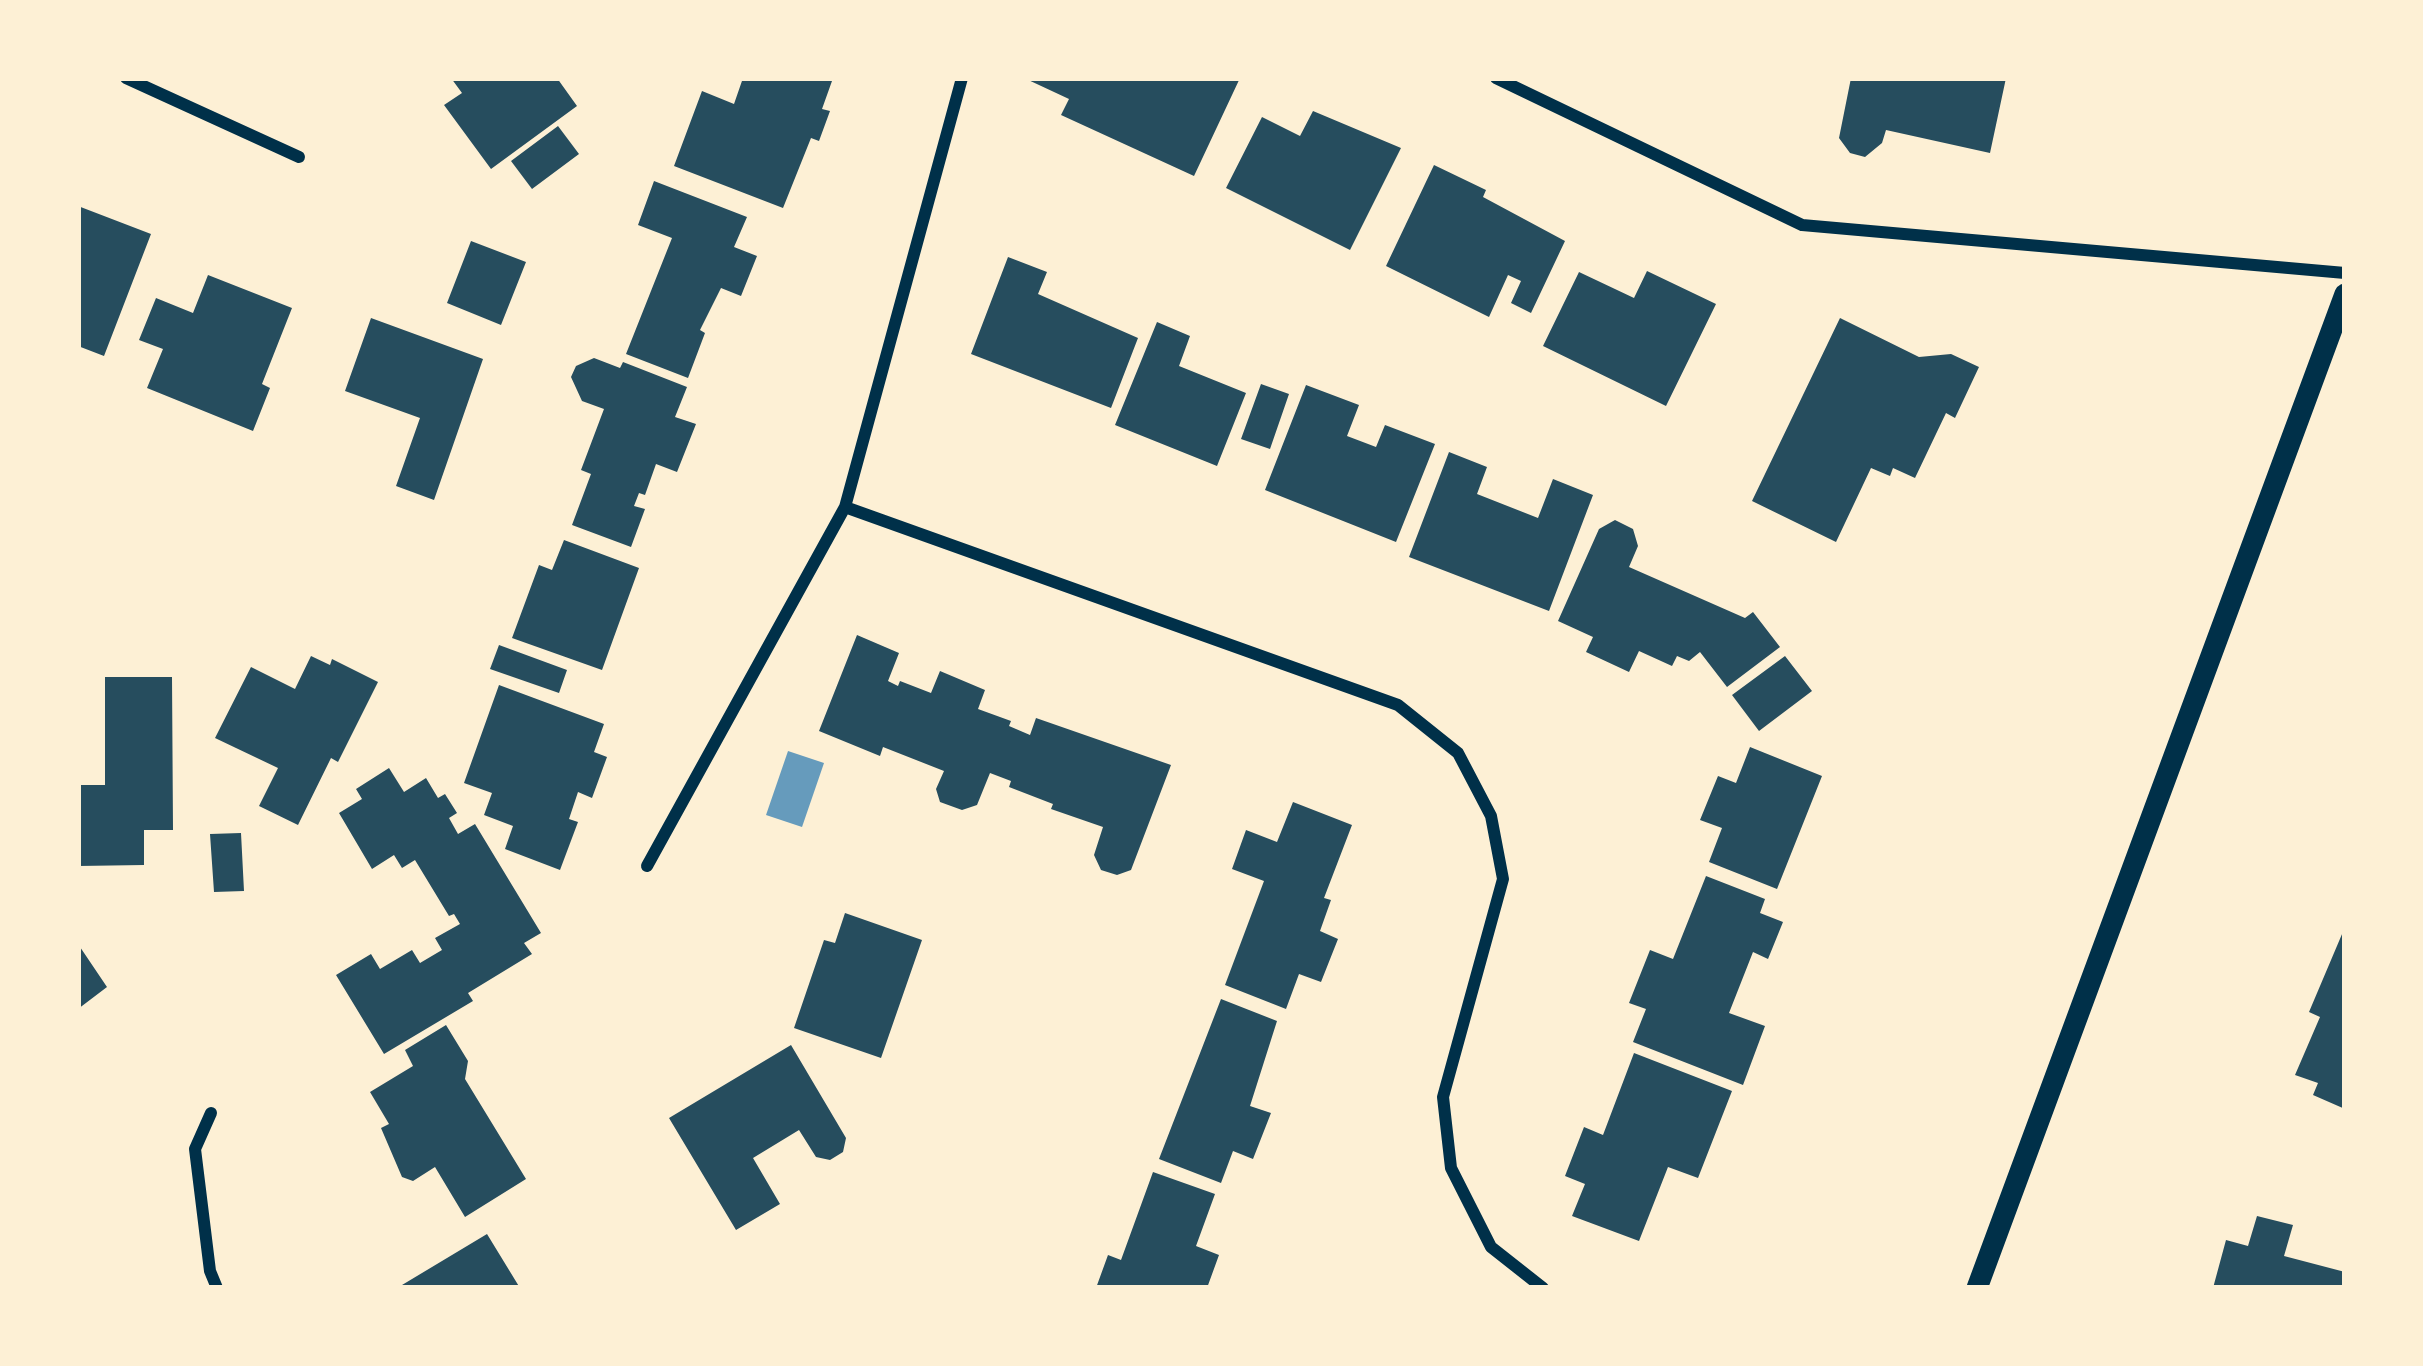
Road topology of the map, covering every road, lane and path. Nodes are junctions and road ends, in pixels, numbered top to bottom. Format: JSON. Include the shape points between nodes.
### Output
{"nodes":[{"id":1,"x":126,"y":78,"type":"edge"},
{"id":2,"x":962,"y":78,"type":"edge"},
{"id":3,"x":1496,"y":78,"type":"edge"},
{"id":4,"x":299,"y":157,"type":"dead end"},
{"id":5,"x":2345,"y":273,"type":"edge"},
{"id":6,"x":2345,"y":294,"type":"edge"},
{"id":7,"x":845,"y":507,"type":"junction"},
{"id":8,"x":647,"y":866,"type":"dead end"},
{"id":9,"x":212,"y":1113,"type":"dead end"},
{"id":10,"x":218,"y":1288,"type":"edge"},
{"id":11,"x":1543,"y":1288,"type":"edge"},
{"id":12,"x":1977,"y":1288,"type":"edge"}],
"edges":[{"from":1,"to":4,"type":"street"},
{"from":2,"to":7,"type":"street"},
{"from":3,"to":5,"type":"street","via":[[1802,225]]},
{"from":6,"to":12,"type":"street"},
{"from":7,"to":8,"type":"street"},
{"from":7,"to":11,"type":"street","via":[[1398,704],[1458,753],[1492,815],[1503,879],[1443,1097],[1451,1168],[1491,1247]]},
{"from":9,"to":10,"type":"street","via":[[195,1149]]}]}
